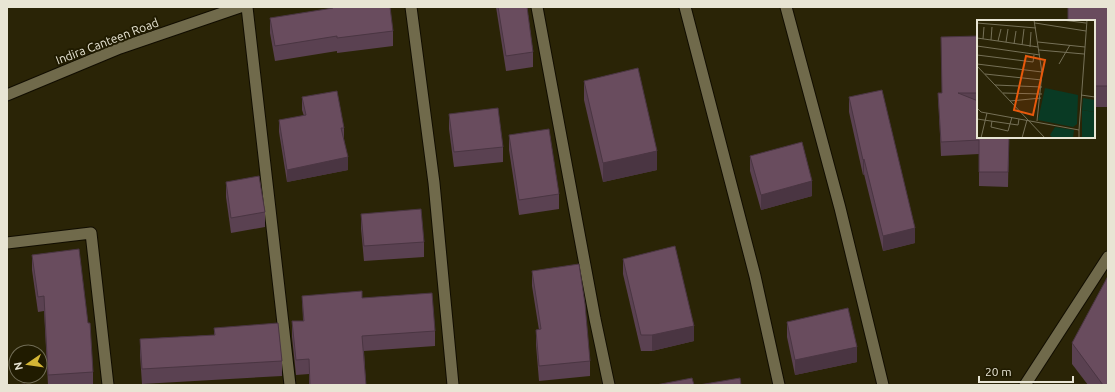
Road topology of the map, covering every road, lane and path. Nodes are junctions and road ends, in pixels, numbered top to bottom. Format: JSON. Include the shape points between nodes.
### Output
{"nodes":[{"id":1,"x":240,"y":7,"type":"edge"},
{"id":2,"x":246,"y":7,"type":"edge"},
{"id":3,"x":411,"y":7,"type":"edge"},
{"id":4,"x":537,"y":7,"type":"edge"},
{"id":5,"x":685,"y":7,"type":"edge"},
{"id":6,"x":786,"y":7,"type":"edge"},
{"id":7,"x":7,"y":95,"type":"edge"},
{"id":8,"x":7,"y":243,"type":"edge"},
{"id":9,"x":1108,"y":257,"type":"edge"},
{"id":10,"x":108,"y":385,"type":"edge"},
{"id":11,"x":290,"y":385,"type":"edge"},
{"id":12,"x":454,"y":385,"type":"edge"},
{"id":13,"x":609,"y":385,"type":"edge"},
{"id":14,"x":780,"y":385,"type":"edge"},
{"id":15,"x":883,"y":385,"type":"edge"},
{"id":16,"x":1025,"y":385,"type":"edge"}],
"edges":[{"from":1,"to":7,"type":"street","name":"Indira Canteen Road","via":[[120,48]]},
{"from":2,"to":11,"type":"street"},
{"from":3,"to":12,"type":"street","via":[[434,183]]},
{"from":4,"to":13,"type":"street"},
{"from":5,"to":14,"type":"street","via":[[755,276]]},
{"from":6,"to":15,"type":"street","via":[[840,208]]},
{"from":8,"to":10,"type":"street","via":[[91,234]]},
{"from":9,"to":16,"type":"street"}]}
